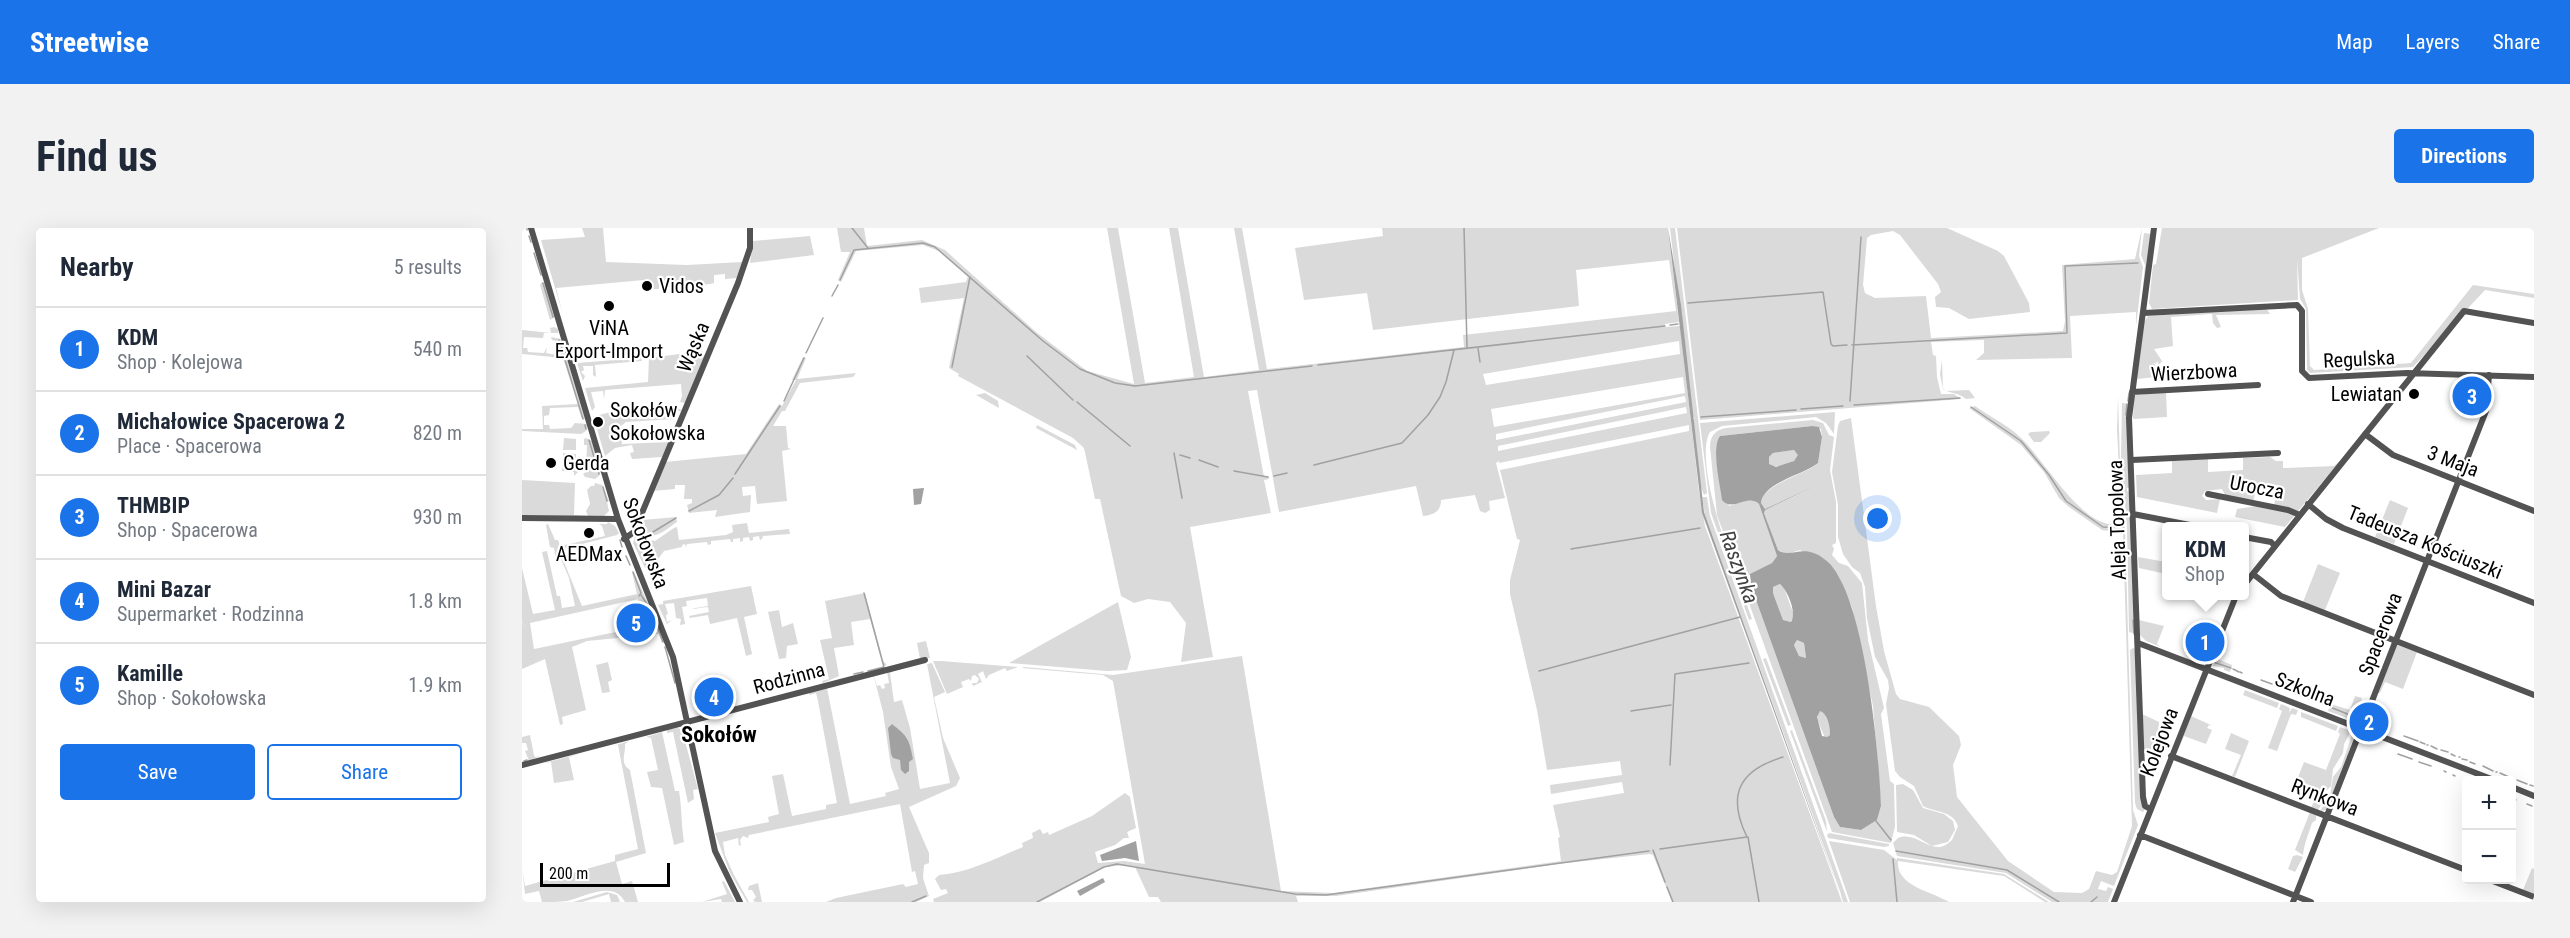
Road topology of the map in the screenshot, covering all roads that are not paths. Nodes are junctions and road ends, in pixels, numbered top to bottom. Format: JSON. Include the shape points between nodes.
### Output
{"nodes":[{"id":1,"x":531,"y":228,"type":"edge"},
{"id":2,"x":750,"y":228,"type":"edge"},
{"id":3,"x":2154,"y":228,"type":"edge"},
{"id":4,"x":2144,"y":313,"type":"junction"},
{"id":5,"x":2534,"y":323,"type":"edge"},
{"id":6,"x":2403,"y":373,"type":"junction"},
{"id":7,"x":2414,"y":373,"type":"junction"},
{"id":8,"x":2489,"y":375,"type":"junction"},
{"id":9,"x":2534,"y":377,"type":"edge"},
{"id":10,"x":2407,"y":381,"type":"junction"},
{"id":11,"x":2258,"y":385,"type":"dead end"},
{"id":12,"x":2132,"y":392,"type":"junction"},
{"id":13,"x":2365,"y":434,"type":"junction"},
{"id":14,"x":2278,"y":453,"type":"dead end"},
{"id":15,"x":2132,"y":460,"type":"junction"},
{"id":16,"x":2458,"y":481,"type":"junction"},
{"id":17,"x":2208,"y":494,"type":"dead end"},
{"id":18,"x":2308,"y":504,"type":"junction"},
{"id":19,"x":2534,"y":511,"type":"edge"},
{"id":20,"x":2133,"y":514,"type":"junction"},
{"id":21,"x":2300,"y":515,"type":"junction"},
{"id":22,"x":522,"y":518,"type":"edge"},
{"id":23,"x":618,"y":519,"type":"junction"},
{"id":24,"x":2174,"y":522,"type":"edge"},
{"id":25,"x":624,"y":538,"type":"junction"},
{"id":26,"x":2249,"y":538,"type":"edge"},
{"id":27,"x":2275,"y":546,"type":"junction"},
{"id":28,"x":2426,"y":560,"type":"junction"},
{"id":29,"x":2253,"y":574,"type":"junction"},
{"id":30,"x":2249,"y":579,"type":"edge"},
{"id":31,"x":2234,"y":600,"type":"edge"},
{"id":32,"x":2534,"y":603,"type":"edge"},
{"id":33,"x":2395,"y":640,"type":"junction"},
{"id":34,"x":2138,"y":643,"type":"junction"},
{"id":35,"x":925,"y":660,"type":"dead end"},
{"id":36,"x":2206,"y":668,"type":"junction"},
{"id":37,"x":2534,"y":695,"type":"edge"},
{"id":38,"x":687,"y":722,"type":"junction"},
{"id":39,"x":2361,"y":729,"type":"junction"},
{"id":40,"x":2171,"y":756,"type":"junction"},
{"id":41,"x":522,"y":765,"type":"edge"},
{"id":42,"x":2484,"y":776,"type":"edge"},
{"id":43,"x":2516,"y":789,"type":"edge"},
{"id":44,"x":2534,"y":796,"type":"edge"},
{"id":45,"x":2150,"y":809,"type":"junction"},
{"id":46,"x":2327,"y":816,"type":"junction"},
{"id":47,"x":2140,"y":835,"type":"junction"},
{"id":48,"x":2462,"y":868,"type":"edge"},
{"id":49,"x":2502,"y":884,"type":"edge"},
{"id":50,"x":2534,"y":897,"type":"edge"},
{"id":51,"x":2294,"y":899,"type":"edge"},
{"id":52,"x":740,"y":902,"type":"edge"},
{"id":53,"x":2114,"y":902,"type":"edge"},
{"id":54,"x":2311,"y":902,"type":"edge"}],
"edges":[{"from":1,"to":23,"type":"street","name":"Sokołowska"},
{"from":2,"to":25,"type":"street","name":"Wąska","via":[[750,248],[738,283],[634,532]]},
{"from":3,"to":4,"type":"street","name":"Aleja Topolowa"},
{"from":4,"to":6,"type":"street","name":"Regulska","via":[[2296,304],[2302,310],[2302,367],[2306,377]]},
{"from":4,"to":12,"type":"street","name":"Aleja Topolowa"},
{"from":5,"to":7,"type":"street","via":[[2464,311]]},
{"from":6,"to":7,"type":"street","name":"Regulska"},
{"from":6,"to":10,"type":"street"},
{"from":7,"to":8,"type":"street","name":"Regulska"},
{"from":7,"to":10,"type":"street"},
{"from":8,"to":9,"type":"street","name":"Regulska"},
{"from":8,"to":16,"type":"street","name":"Spacerowa","via":[[2487,407]]},
{"from":10,"to":13,"type":"street"},
{"from":11,"to":12,"type":"street","name":"Wierzbowa"},
{"from":12,"to":15,"type":"street","name":"Aleja Topolowa"},
{"from":13,"to":16,"type":"street","name":"3 Maja","via":[[2391,454]]},
{"from":13,"to":18,"type":"street"},
{"from":14,"to":15,"type":"street"},
{"from":15,"to":20,"type":"street","name":"Aleja Topolowa"},
{"from":16,"to":19,"type":"street","name":"3 Maja"},
{"from":16,"to":28,"type":"street","name":"Spacerowa"},
{"from":17,"to":21,"type":"street","name":"Urocza"},
{"from":18,"to":21,"type":"street"},
{"from":18,"to":28,"type":"street","name":"Tadeusza Kościuszki","via":[[2334,524]]},
{"from":20,"to":24,"type":"street"},
{"from":20,"to":34,"type":"street","name":"Aleja Topolowa"},
{"from":21,"to":27,"type":"street"},
{"from":22,"to":23,"type":"street"},
{"from":23,"to":25,"type":"street","name":"Sokołowska"},
{"from":25,"to":38,"type":"street","name":"Sokołowska","via":[[669,645]]},
{"from":26,"to":27,"type":"street"},
{"from":27,"to":29,"type":"street"},
{"from":28,"to":32,"type":"street","name":"Tadeusza Kościuszki"},
{"from":28,"to":33,"type":"street","name":"Spacerowa"},
{"from":29,"to":30,"type":"street"},
{"from":29,"to":33,"type":"street","via":[[2279,595]]},
{"from":31,"to":36,"type":"street","name":"Kolejowa"},
{"from":33,"to":37,"type":"street"},
{"from":33,"to":39,"type":"street","name":"Spacerowa"},
{"from":34,"to":36,"type":"street","name":"Szkolna"},
{"from":34,"to":45,"type":"street","name":"Aleja Topolowa","via":[[2144,800]]},
{"from":35,"to":38,"type":"street","name":"Rodzinna"},
{"from":36,"to":39,"type":"street","name":"Szkolna"},
{"from":36,"to":40,"type":"street","name":"Kolejowa"},
{"from":38,"to":41,"type":"street","name":"Rodzinna"},
{"from":38,"to":52,"type":"street","name":"Sokołowska","via":[[714,847]]},
{"from":39,"to":42,"type":"street","name":"Szkolna"},
{"from":39,"to":46,"type":"street","name":"Spacerowa"},
{"from":40,"to":45,"type":"street","name":"Kolejowa"},
{"from":40,"to":46,"type":"street","name":"Rynkowa"},
{"from":43,"to":44,"type":"street"},
{"from":45,"to":47,"type":"street","name":"Kolejowa"},
{"from":46,"to":48,"type":"street","name":"Rynkowa"},
{"from":46,"to":51,"type":"street","name":"Spacerowa"},
{"from":47,"to":51,"type":"street"},
{"from":47,"to":53,"type":"street","name":"Kolejowa"},
{"from":49,"to":50,"type":"street"},
{"from":51,"to":54,"type":"street"}]}
